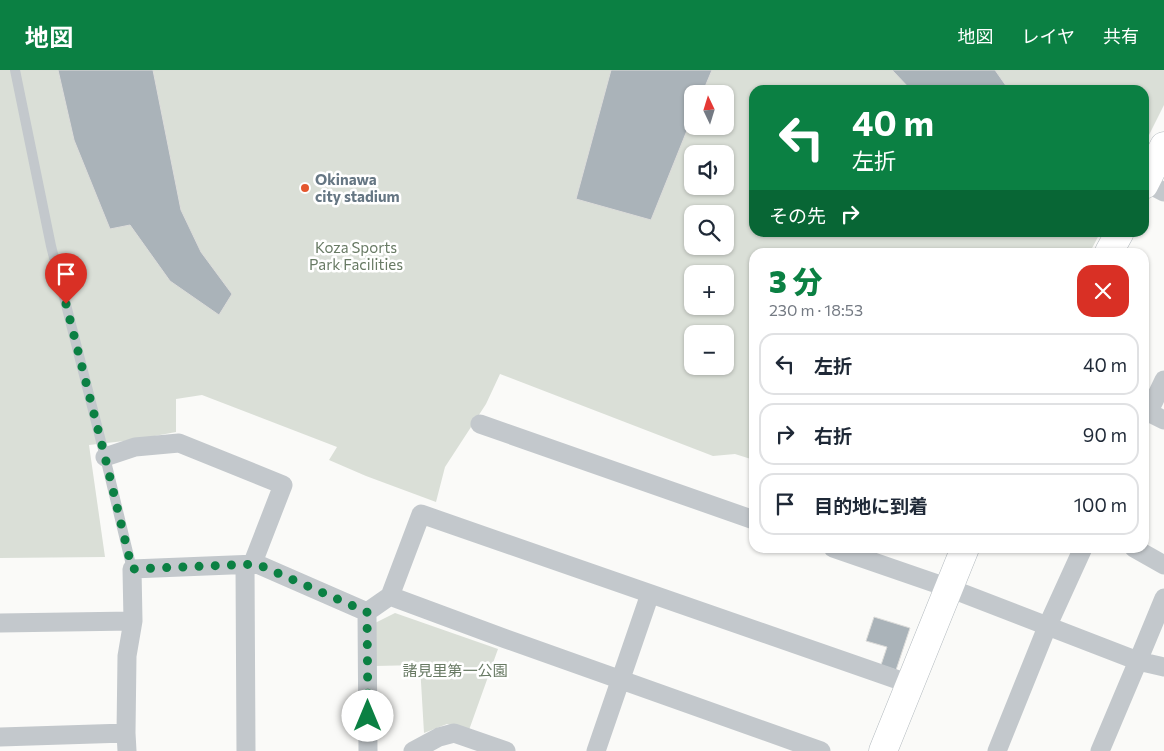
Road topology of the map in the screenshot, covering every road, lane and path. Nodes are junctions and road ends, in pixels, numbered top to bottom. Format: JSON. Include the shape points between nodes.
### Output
{"nodes":[{"id":1,"x":15,"y":70,"type":"edge"},
{"id":2,"x":1164,"y":146,"type":"edge"},
{"id":3,"x":1151,"y":187,"type":"edge"},
{"id":4,"x":1117,"y":237,"type":"edge"},
{"id":5,"x":1111,"y":248,"type":"edge"},
{"id":6,"x":1164,"y":380,"type":"edge"},
{"id":7,"x":1149,"y":407,"type":"edge"},
{"id":8,"x":1149,"y":413,"type":"edge"},
{"id":9,"x":1164,"y":420,"type":"edge"},
{"id":10,"x":480,"y":424,"type":"dead end"},
{"id":11,"x":105,"y":457,"type":"junction"},
{"id":12,"x":749,"y":518,"type":"edge"},
{"id":13,"x":848,"y":553,"type":"edge"},
{"id":14,"x":963,"y":553,"type":"edge"},
{"id":15,"x":1082,"y":553,"type":"edge"},
{"id":16,"x":1143,"y":553,"type":"edge"},
{"id":17,"x":249,"y":565,"type":"junction"},
{"id":18,"x":1164,"y":565,"type":"edge"},
{"id":19,"x":132,"y":569,"type":"junction"},
{"id":20,"x":949,"y":588,"type":"junction"},
{"id":21,"x":650,"y":594,"type":"junction"},
{"id":22,"x":390,"y":596,"type":"junction"},
{"id":23,"x":1164,"y":598,"type":"edge"},
{"id":24,"x":367,"y":612,"type":"junction"},
{"id":25,"x":133,"y":621,"type":"junction"},
{"id":26,"x":0,"y":623,"type":"edge"},
{"id":27,"x":1047,"y":626,"type":"junction"},
{"id":28,"x":1138,"y":661,"type":"junction"},
{"id":29,"x":1164,"y":667,"type":"edge"},
{"id":30,"x":620,"y":680,"type":"junction"},
{"id":31,"x":910,"y":684,"type":"junction"},
{"id":32,"x":0,"y":737,"type":"edge"},
{"id":33,"x":127,"y":742,"type":"edge"},
{"id":34,"x":246,"y":751,"type":"edge"},
{"id":35,"x":368,"y":751,"type":"edge"},
{"id":36,"x":413,"y":751,"type":"edge"},
{"id":37,"x":506,"y":751,"type":"edge"},
{"id":38,"x":596,"y":751,"type":"edge"},
{"id":39,"x":821,"y":751,"type":"edge"},
{"id":40,"x":883,"y":751,"type":"edge"},
{"id":41,"x":997,"y":751,"type":"edge"},
{"id":42,"x":1100,"y":751,"type":"edge"}],
"edges":[{"from":1,"to":11,"type":"lane","via":[[51,246]]},
{"from":2,"to":3,"type":"street"},
{"from":4,"to":5,"type":"street"},
{"from":6,"to":7,"type":"street"},
{"from":8,"to":9,"type":"street"},
{"from":10,"to":12,"type":"street"},
{"from":11,"to":17,"type":"street","via":[[135,447],[179,443],[283,485]]},
{"from":11,"to":19,"type":"lane"},
{"from":13,"to":20,"type":"street"},
{"from":14,"to":20,"type":"street"},
{"from":15,"to":27,"type":"street"},
{"from":16,"to":18,"type":"street"},
{"from":17,"to":19,"type":"street"},
{"from":17,"to":24,"type":"street","via":[[257,564]]},
{"from":17,"to":34,"type":"street"},
{"from":19,"to":25,"type":"street"},
{"from":20,"to":27,"type":"street"},
{"from":20,"to":31,"type":"street"},
{"from":21,"to":22,"type":"street","via":[[421,514]]},
{"from":21,"to":30,"type":"street"},
{"from":21,"to":31,"type":"street"},
{"from":22,"to":24,"type":"street"},
{"from":22,"to":30,"type":"street"},
{"from":23,"to":28,"type":"street"},
{"from":24,"to":35,"type":"street"},
{"from":25,"to":26,"type":"street"},
{"from":25,"to":33,"type":"street","via":[[127,656]]},
{"from":27,"to":28,"type":"street"},
{"from":27,"to":41,"type":"street"},
{"from":28,"to":29,"type":"street"},
{"from":28,"to":42,"type":"street"},
{"from":30,"to":38,"type":"street"},
{"from":30,"to":39,"type":"street"},
{"from":31,"to":40,"type":"street"},
{"from":32,"to":33,"type":"street"},
{"from":36,"to":37,"type":"street","via":[[454,733]]}]}
